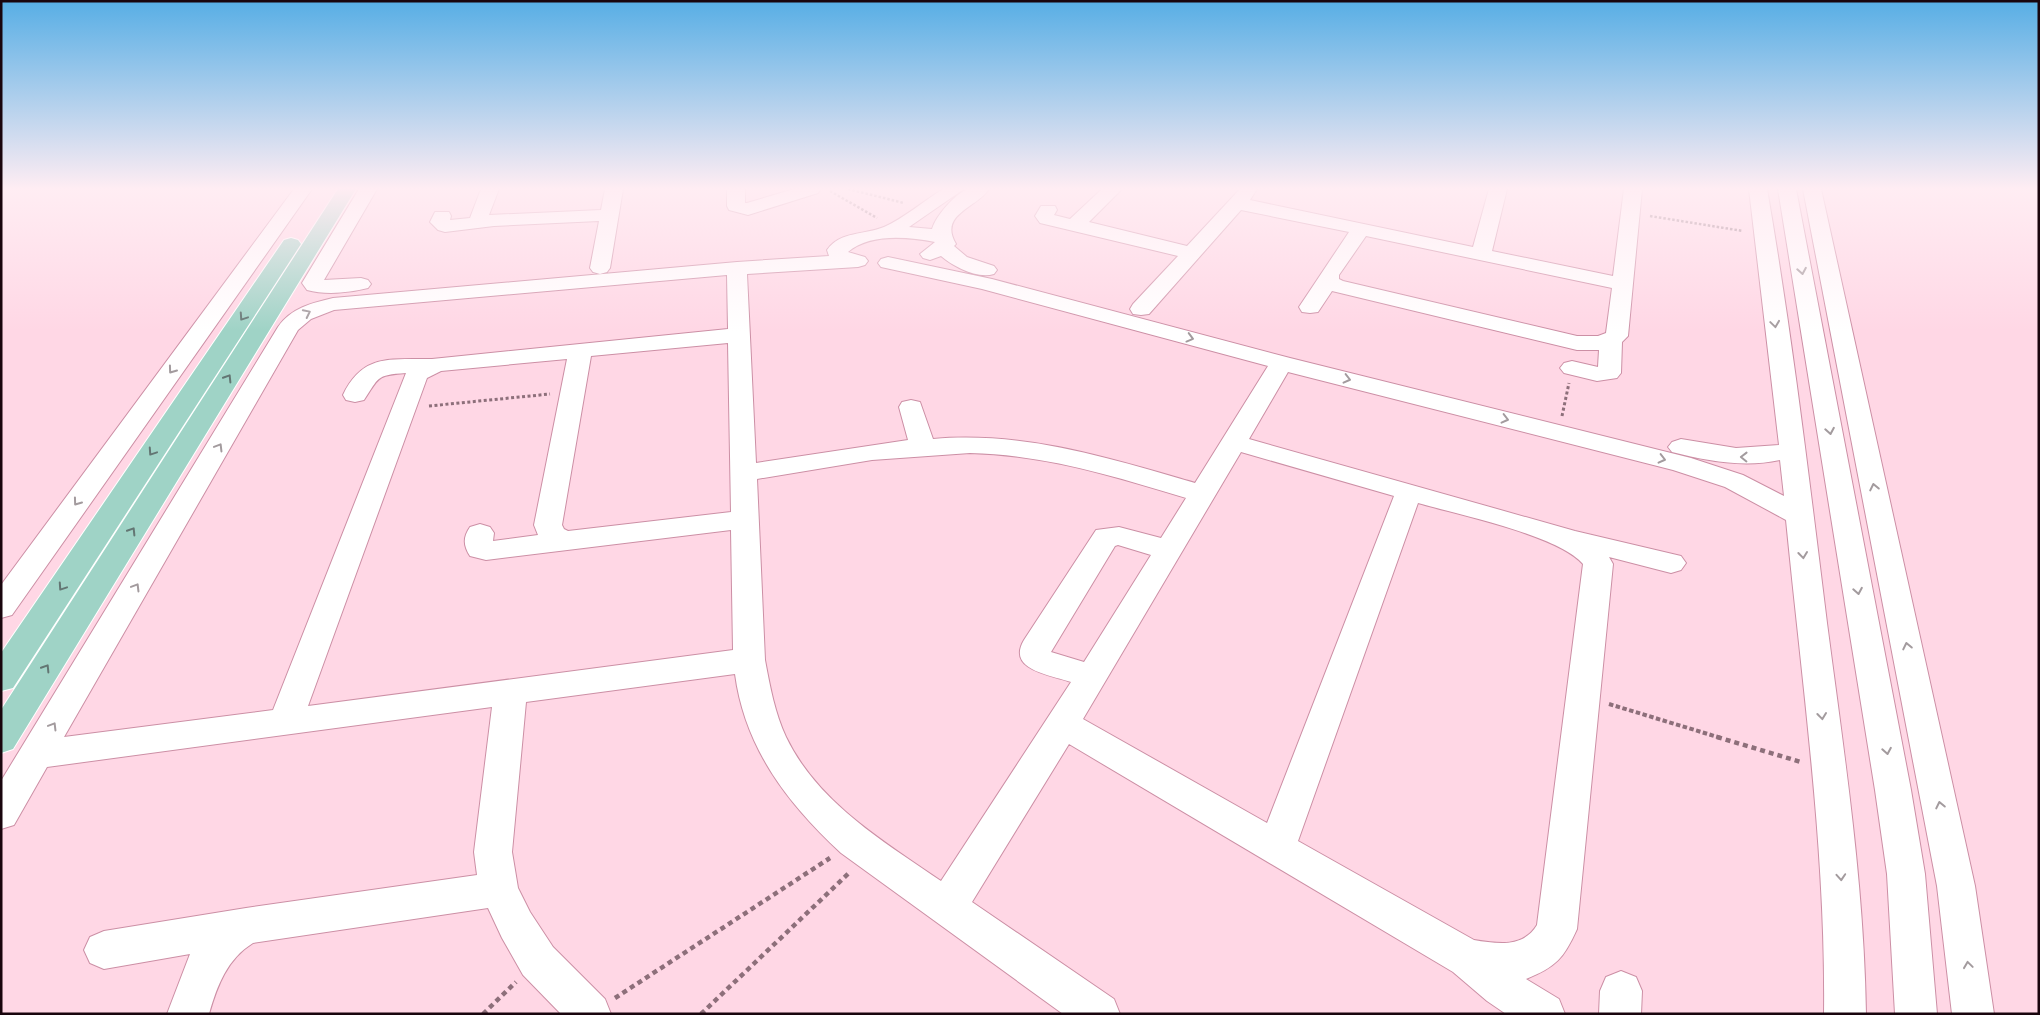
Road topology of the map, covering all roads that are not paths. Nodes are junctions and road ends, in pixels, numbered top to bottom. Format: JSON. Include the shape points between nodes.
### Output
{"nodes":[{"id":1,"x":269,"y":236,"type":"edge"},
{"id":2,"x":296,"y":236,"type":"edge"},
{"id":3,"x":317,"y":236,"type":"edge"},
{"id":4,"x":340,"y":236,"type":"edge"},
{"id":5,"x":605,"y":236,"type":"edge"},
{"id":6,"x":881,"y":236,"type":"edge"},
{"id":7,"x":924,"y":236,"type":"edge"},
{"id":8,"x":943,"y":236,"type":"edge"},
{"id":9,"x":1118,"y":236,"type":"edge"},
{"id":10,"x":1207,"y":236,"type":"edge"},
{"id":11,"x":1356,"y":236,"type":"edge"},
{"id":12,"x":1392,"y":236,"type":"edge"},
{"id":13,"x":1486,"y":236,"type":"edge"},
{"id":14,"x":1627,"y":236,"type":"edge"},
{"id":15,"x":1763,"y":236,"type":"edge"},
{"id":16,"x":1796,"y":236,"type":"edge"},
{"id":17,"x":1822,"y":236,"type":"edge"},
{"id":18,"x":943,"y":242,"type":"junction"},
{"id":19,"x":853,"y":252,"type":"junction"},
{"id":20,"x":1191,"y":254,"type":"junction"},
{"id":21,"x":1481,"y":255,"type":"junction"},
{"id":22,"x":888,"y":263,"type":"junction"},
{"id":23,"x":600,"y":268,"type":"junction"},
{"id":24,"x":737,"y":268,"type":"junction"},
{"id":25,"x":1329,"y":281,"type":"junction"},
{"id":26,"x":1621,"y":284,"type":"junction"},
{"id":27,"x":1310,"y":307,"type":"dead end"},
{"id":28,"x":1141,"y":309,"type":"junction"},
{"id":29,"x":738,"y":335,"type":"junction"},
{"id":30,"x":1611,"y":340,"type":"junction"},
{"id":31,"x":580,"y":351,"type":"junction"},
{"id":32,"x":1282,"y":363,"type":"junction"},
{"id":33,"x":432,"y":366,"type":"junction"},
{"id":34,"x":1572,"y":368,"type":"dead end"},
{"id":35,"x":355,"y":395,"type":"dead end"},
{"id":36,"x":911,"y":407,"type":"dead end"},
{"id":37,"x":1233,"y":442,"type":"junction"},
{"id":38,"x":923,"y":447,"type":"junction"},
{"id":39,"x":1792,"y":449,"type":"junction"},
{"id":40,"x":743,"y":473,"type":"junction"},
{"id":41,"x":1409,"y":491,"type":"junction"},
{"id":42,"x":1202,"y":494,"type":"junction"},
{"id":43,"x":1799,"y":515,"type":"junction"},
{"id":44,"x":744,"y":519,"type":"junction"},
{"id":45,"x":480,"y":532,"type":"dead end"},
{"id":46,"x":1574,"y":540,"type":"junction"},
{"id":47,"x":566,"y":541,"type":"junction"},
{"id":48,"x":1168,"y":550,"type":"junction"},
{"id":49,"x":1671,"y":563,"type":"dead end"},
{"id":50,"x":1,"y":607,"type":"edge"},
{"id":51,"x":749,"y":660,"type":"junction"},
{"id":52,"x":1092,"y":676,"type":"junction"},
{"id":53,"x":1,"y":679,"type":"edge"},
{"id":54,"x":510,"y":693,"type":"junction"},
{"id":55,"x":285,"y":722,"type":"junction"},
{"id":56,"x":1063,"y":724,"type":"junction"},
{"id":57,"x":5,"y":728,"type":"edge"},
{"id":58,"x":36,"y":755,"type":"junction"},
{"id":59,"x":1,"y":814,"type":"edge"},
{"id":60,"x":1277,"y":848,"type":"junction"},
{"id":61,"x":499,"y":889,"type":"junction"},
{"id":62,"x":946,"y":908,"type":"junction"},
{"id":63,"x":246,"y":926,"type":"junction"},
{"id":64,"x":104,"y":950,"type":"dead end"},
{"id":65,"x":1467,"y":958,"type":"junction"},
{"id":66,"x":599,"y":1008,"type":"edge"},
{"id":67,"x":188,"y":1014,"type":"edge"},
{"id":68,"x":1099,"y":1014,"type":"edge"},
{"id":69,"x":1544,"y":1014,"type":"edge"},
{"id":70,"x":1845,"y":1014,"type":"edge"},
{"id":71,"x":1916,"y":1014,"type":"edge"},
{"id":72,"x":1974,"y":1014,"type":"edge"}],
"edges":[{"from":1,"to":50,"type":"street","one_way":true},
{"from":2,"to":53,"type":"main road","one_way":true},
{"from":57,"to":3,"type":"main road","one_way":true},
{"from":4,"to":23,"type":"street","via":[[314,279],[314,286]]},
{"from":5,"to":23,"type":"street"},
{"from":6,"to":19,"type":"street"},
{"from":7,"to":18,"type":"street"},
{"from":8,"to":18,"type":"street"},
{"from":9,"to":20,"type":"street"},
{"from":10,"to":20,"type":"street"},
{"from":11,"to":25,"type":"street","via":[[1329,275]]},
{"from":12,"to":21,"type":"street"},
{"from":13,"to":21,"type":"street"},
{"from":14,"to":26,"type":"street"},
{"from":15,"to":39,"type":"street","one_way":true},
{"from":16,"to":71,"type":"street","one_way":true,"via":[[1894,790],[1906,874]]},
{"from":72,"to":17,"type":"street","one_way":true,"via":[[1956,886]]},
{"from":18,"to":22,"type":"street","via":[[921,257]]},
{"from":18,"to":28,"type":"street","via":[[953,256],[968,264]]},
{"from":19,"to":22,"type":"street"},
{"from":19,"to":23,"type":"street","via":[[803,252]]},
{"from":19,"to":24,"type":"street"},
{"from":20,"to":28,"type":"street"},
{"from":21,"to":26,"type":"street"},
{"from":22,"to":32,"type":"street","one_way":true,"via":[[985,283]]},
{"from":24,"to":29,"type":"street"},
{"from":58,"to":24,"type":"street","one_way":true,"via":[[297,317],[333,304]]},
{"from":25,"to":27,"type":"street"},
{"from":25,"to":30,"type":"street","via":[[1347,290],[1577,343]]},
{"from":26,"to":30,"type":"street","via":[[1617,336]]},
{"from":39,"to":28,"type":"street","one_way":true,"via":[[1752,457],[1702,452]]},
{"from":29,"to":31,"type":"street"},
{"from":29,"to":40,"type":"street"},
{"from":30,"to":34,"type":"street","via":[[1609,373],[1597,374]]},
{"from":31,"to":33,"type":"street"},
{"from":31,"to":47,"type":"street","via":[[548,525],[552,535]]},
{"from":32,"to":37,"type":"street"},
{"from":32,"to":43,"type":"street","one_way":true,"via":[[1708,472],[1759,493]]},
{"from":33,"to":35,"type":"street","via":[[390,368],[370,374],[363,379]]},
{"from":33,"to":55,"type":"street","via":[[418,374]]},
{"from":36,"to":38,"type":"street"},
{"from":37,"to":41,"type":"street"},
{"from":37,"to":42,"type":"street"},
{"from":38,"to":40,"type":"street"},
{"from":38,"to":42,"type":"street","via":[[1003,446],[1043,451]]},
{"from":39,"to":43,"type":"street"},
{"from":40,"to":44,"type":"street"},
{"from":41,"to":46,"type":"street"},
{"from":41,"to":60,"type":"street"},
{"from":42,"to":48,"type":"street"},
{"from":43,"to":70,"type":"street","one_way":true,"via":[[1840,869]]},
{"from":44,"to":47,"type":"street"},
{"from":44,"to":51,"type":"street"},
{"from":45,"to":47,"type":"street","via":[[478,545],[486,551]]},
{"from":46,"to":49,"type":"street"},
{"from":46,"to":65,"type":"street","via":[[1590,551],[1598,564],[1556,929],[1545,948],[1524,960],[1497,964]]},
{"from":48,"to":52,"type":"street"},
{"from":48,"to":52,"type":"street","via":[[1119,536],[1106,537],[1035,648],[1035,656],[1039,660]]},
{"from":51,"to":54,"type":"street"},
{"from":51,"to":62,"type":"street","via":[[752,691],[761,722],[776,754],[803,792],[822,814],[862,847]]},
{"from":52,"to":56,"type":"street"},
{"from":54,"to":55,"type":"street"},
{"from":54,"to":61,"type":"street","via":[[493,852]]},
{"from":55,"to":58,"type":"street"},
{"from":56,"to":60,"type":"street"},
{"from":56,"to":62,"type":"street"},
{"from":58,"to":59,"type":"street"},
{"from":60,"to":65,"type":"street"},
{"from":61,"to":63,"type":"street"},
{"from":61,"to":66,"type":"street","via":[[516,926],[538,961]]},
{"from":62,"to":68,"type":"street"},
{"from":63,"to":64,"type":"street"},
{"from":63,"to":67,"type":"street","via":[[225,940],[213,957],[195,989]]},
{"from":65,"to":69,"type":"street","via":[[1502,987]]}]}
